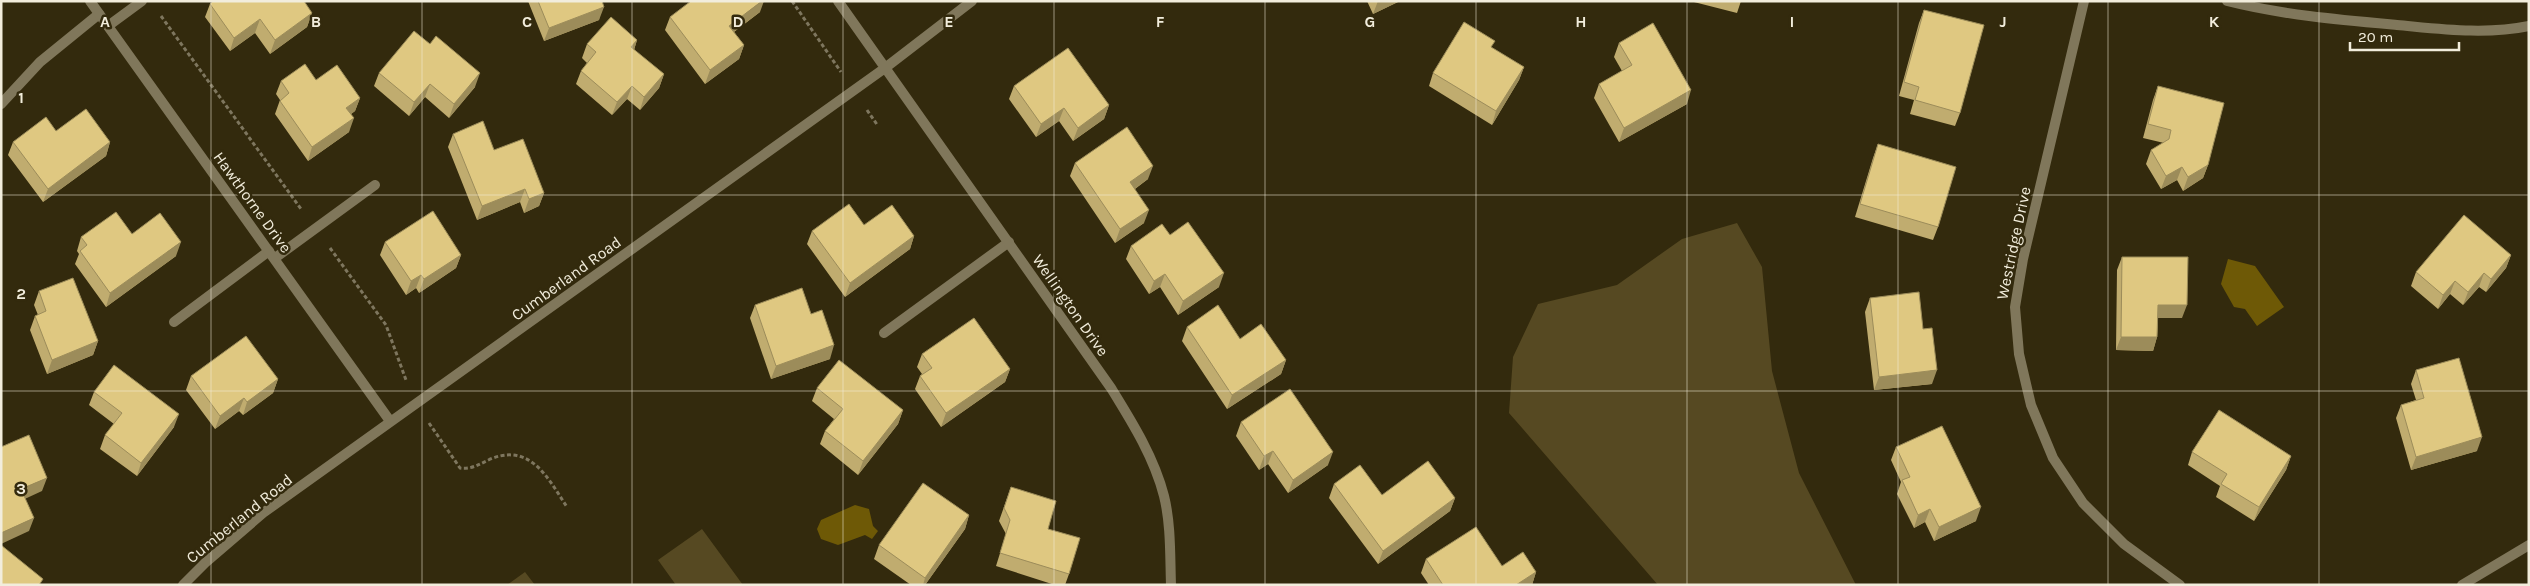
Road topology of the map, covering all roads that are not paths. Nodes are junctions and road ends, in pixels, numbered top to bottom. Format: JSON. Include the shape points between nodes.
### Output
{"nodes":[{"id":1,"x":90,"y":1,"type":"edge"},
{"id":2,"x":142,"y":1,"type":"edge"},
{"id":3,"x":838,"y":1,"type":"edge"},
{"id":4,"x":972,"y":1,"type":"edge"},
{"id":5,"x":2084,"y":1,"type":"edge"},
{"id":6,"x":2228,"y":1,"type":"edge"},
{"id":7,"x":99,"y":14,"type":"junction"},
{"id":8,"x":108,"y":26,"type":"junction"},
{"id":9,"x":2529,"y":26,"type":"edge"},
{"id":10,"x":885,"y":68,"type":"junction"},
{"id":11,"x":1,"y":104,"type":"edge"},
{"id":12,"x":375,"y":185,"type":"dead end"},
{"id":13,"x":1008,"y":242,"type":"junction"},
{"id":14,"x":272,"y":255,"type":"junction"},
{"id":15,"x":174,"y":322,"type":"dead end"},
{"id":16,"x":884,"y":333,"type":"dead end"},
{"id":17,"x":390,"y":421,"type":"junction"},
{"id":18,"x":2529,"y":545,"type":"edge"},
{"id":19,"x":183,"y":585,"type":"edge"},
{"id":20,"x":1171,"y":585,"type":"edge"},
{"id":21,"x":2180,"y":585,"type":"edge"},
{"id":22,"x":2462,"y":585,"type":"edge"}],
"edges":[{"from":1,"to":7,"type":"street","name":"Hawthorne Drive"},
{"from":2,"to":8,"type":"street"},
{"from":3,"to":10,"type":"street","name":"Wellington Drive"},
{"from":4,"to":10,"type":"street","name":"Cumberland Road"},
{"from":5,"to":21,"type":"street","name":"Westridge Drive","via":[[2023,258],[2015,307],[2019,354],[2031,406],[2053,458],[2083,503],[2124,544]]},
{"from":6,"to":9,"type":"street","via":[[2348,20],[2455,30],[2505,31]]},
{"from":7,"to":8,"type":"street","name":"Hawthorne Drive"},
{"from":7,"to":11,"type":"street","via":[[40,62]]},
{"from":8,"to":14,"type":"street","name":"Hawthorne Drive"},
{"from":10,"to":13,"type":"street","name":"Wellington Drive"},
{"from":10,"to":17,"type":"street","name":"Cumberland Road"},
{"from":12,"to":14,"type":"street"},
{"from":13,"to":16,"type":"street"},
{"from":13,"to":20,"type":"street","name":"Wellington Drive","via":[[1111,388],[1144,443],[1164,496]]},
{"from":14,"to":15,"type":"street"},
{"from":14,"to":17,"type":"street","name":"Hawthorne Drive"},
{"from":17,"to":19,"type":"street","name":"Cumberland Road","via":[[263,513]]},
{"from":18,"to":22,"type":"street"}]}
